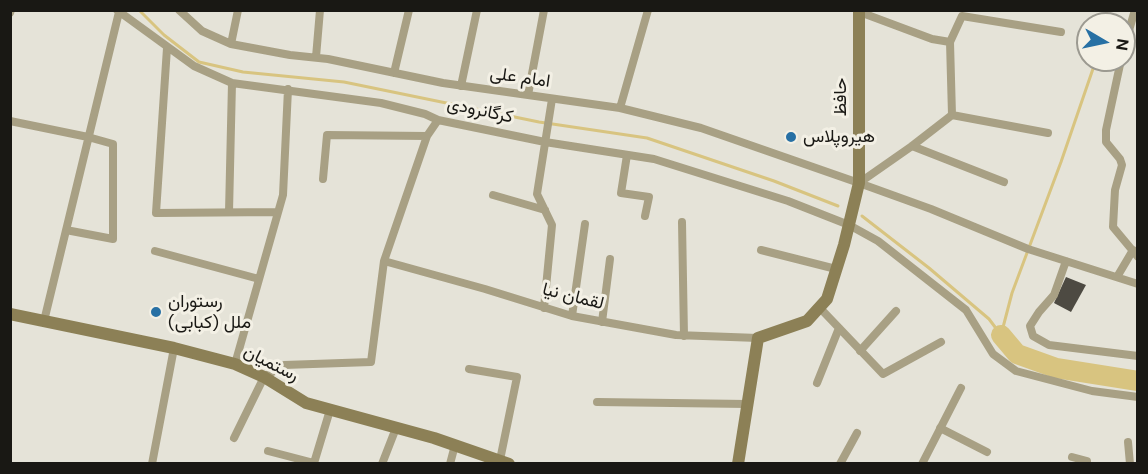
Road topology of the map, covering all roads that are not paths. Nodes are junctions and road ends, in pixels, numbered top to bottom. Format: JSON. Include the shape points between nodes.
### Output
{"nodes":[{"id":1,"x":178,"y":10,"type":"edge"},
{"id":2,"x":238,"y":10,"type":"edge"},
{"id":3,"x":320,"y":10,"type":"edge"},
{"id":4,"x":409,"y":10,"type":"edge"},
{"id":5,"x":477,"y":10,"type":"edge"},
{"id":6,"x":544,"y":10,"type":"edge"},
{"id":7,"x":648,"y":10,"type":"edge"},
{"id":8,"x":118,"y":11,"type":"edge"},
{"id":9,"x":858,"y":11,"type":"edge"},
{"id":10,"x":960,"y":13,"type":"edge"},
{"id":11,"x":1061,"y":32,"type":"dead end"},
{"id":12,"x":950,"y":42,"type":"junction"},
{"id":13,"x":231,"y":44,"type":"junction"},
{"id":14,"x":167,"y":48,"type":"junction"},
{"id":15,"x":316,"y":57,"type":"junction"},
{"id":16,"x":1118,"y":72,"type":"edge"},
{"id":17,"x":394,"y":73,"type":"junction"},
{"id":18,"x":232,"y":83,"type":"junction"},
{"id":19,"x":461,"y":86,"type":"junction"},
{"id":20,"x":288,"y":90,"type":"junction"},
{"id":21,"x":528,"y":96,"type":"junction"},
{"id":22,"x":552,"y":99,"type":"junction"},
{"id":23,"x":620,"y":108,"type":"junction"},
{"id":24,"x":952,"y":115,"type":"junction"},
{"id":25,"x":438,"y":120,"type":"junction"},
{"id":26,"x":10,"y":121,"type":"edge"},
{"id":27,"x":1048,"y":133,"type":"dead end"},
{"id":28,"x":427,"y":136,"type":"junction"},
{"id":29,"x":88,"y":137,"type":"junction"},
{"id":30,"x":545,"y":142,"type":"junction"},
{"id":31,"x":912,"y":146,"type":"junction"},
{"id":32,"x":627,"y":155,"type":"junction"},
{"id":33,"x":323,"y":178,"type":"dead end"},
{"id":34,"x":1004,"y":182,"type":"dead end"},
{"id":35,"x":859,"y":183,"type":"junction"},
{"id":36,"x":493,"y":195,"type":"dead end"},
{"id":37,"x":545,"y":210,"type":"junction"},
{"id":38,"x":229,"y":212,"type":"junction"},
{"id":39,"x":278,"y":212,"type":"junction"},
{"id":40,"x":645,"y":216,"type":"dead end"},
{"id":41,"x":682,"y":222,"type":"dead end"},
{"id":42,"x":585,"y":225,"type":"dead end"},
{"id":43,"x":849,"y":225,"type":"junction"},
{"id":44,"x":66,"y":230,"type":"junction"},
{"id":45,"x":761,"y":250,"type":"dead end"},
{"id":46,"x":155,"y":251,"type":"dead end"},
{"id":47,"x":1136,"y":252,"type":"edge"},
{"id":48,"x":610,"y":259,"type":"dead end"},
{"id":49,"x":384,"y":261,"type":"junction"},
{"id":50,"x":1066,"y":261,"type":"junction"},
{"id":51,"x":836,"y":269,"type":"junction"},
{"id":52,"x":1118,"y":277,"type":"junction"},
{"id":53,"x":259,"y":279,"type":"junction"},
{"id":54,"x":1137,"y":284,"type":"edge"},
{"id":55,"x":819,"y":307,"type":"junction"},
{"id":56,"x":544,"y":308,"type":"junction"},
{"id":57,"x":896,"y":311,"type":"dead end"},
{"id":58,"x":10,"y":314,"type":"edge"},
{"id":59,"x":572,"y":316,"type":"junction"},
{"id":60,"x":44,"y":321,"type":"junction"},
{"id":61,"x":602,"y":322,"type":"junction"},
{"id":62,"x":839,"y":328,"type":"junction"},
{"id":63,"x":684,"y":336,"type":"junction"},
{"id":64,"x":758,"y":338,"type":"junction"},
{"id":65,"x":941,"y":342,"type":"dead end"},
{"id":66,"x":174,"y":348,"type":"junction"},
{"id":67,"x":860,"y":351,"type":"junction"},
{"id":68,"x":1137,"y":356,"type":"edge"},
{"id":69,"x":235,"y":364,"type":"junction"},
{"id":70,"x":469,"y":369,"type":"dead end"},
{"id":71,"x":264,"y":377,"type":"junction"},
{"id":72,"x":817,"y":383,"type":"dead end"},
{"id":73,"x":961,"y":388,"type":"dead end"},
{"id":74,"x":1137,"y":397,"type":"edge"},
{"id":75,"x":597,"y":402,"type":"dead end"},
{"id":76,"x":747,"y":404,"type":"junction"},
{"id":77,"x":330,"y":410,"type":"junction"},
{"id":78,"x":396,"y":428,"type":"junction"},
{"id":79,"x":940,"y":428,"type":"junction"},
{"id":80,"x":857,"y":433,"type":"dead end"},
{"id":81,"x":234,"y":438,"type":"dead end"},
{"id":82,"x":1128,"y":442,"type":"dead end"},
{"id":83,"x":455,"y":445,"type":"junction"},
{"id":84,"x":268,"y":451,"type":"dead end"},
{"id":85,"x":987,"y":452,"type":"dead end"},
{"id":86,"x":1072,"y":457,"type":"dead end"},
{"id":87,"x":742,"y":461,"type":"edge"},
{"id":88,"x":504,"y":462,"type":"edge"},
{"id":89,"x":152,"y":464,"type":"edge"},
{"id":90,"x":382,"y":464,"type":"edge"},
{"id":91,"x":450,"y":464,"type":"edge"},
{"id":92,"x":840,"y":464,"type":"edge"},
{"id":93,"x":922,"y":464,"type":"edge"},
{"id":94,"x":1087,"y":464,"type":"edge"},
{"id":95,"x":1130,"y":464,"type":"edge"}],
"edges":[{"from":1,"to":13,"type":"street","name":"امام علی","via":[[202,31]]},
{"from":2,"to":13,"type":"street"},
{"from":3,"to":15,"type":"street"},
{"from":4,"to":17,"type":"street"},
{"from":5,"to":19,"type":"street"},
{"from":6,"to":21,"type":"street"},
{"from":7,"to":23,"type":"street"},
{"from":8,"to":14,"type":"street","name":"کرگانرودی"},
{"from":8,"to":29,"type":"street"},
{"from":9,"to":12,"type":"street"},
{"from":9,"to":35,"type":"street","name":"حافظ"},
{"from":10,"to":11,"type":"street"},
{"from":10,"to":12,"type":"street"},
{"from":12,"to":24,"type":"street"},
{"from":13,"to":15,"type":"street","name":"امام علی"},
{"from":14,"to":18,"type":"street","name":"کرگانرودی","via":[[194,66]]},
{"from":14,"to":38,"type":"street","via":[[156,213]]},
{"from":15,"to":17,"type":"street","name":"امام علی"},
{"from":16,"to":47,"type":"street","via":[[1106,130],[1106,142],[1122,165],[1115,190],[1113,227]]},
{"from":17,"to":19,"type":"street","name":"امام علی"},
{"from":18,"to":20,"type":"street","name":"کرگانرودی"},
{"from":18,"to":38,"type":"street"},
{"from":19,"to":21,"type":"street","name":"امام علی"},
{"from":20,"to":25,"type":"street","name":"کرگانرودی","via":[[381,103]]},
{"from":20,"to":39,"type":"street","via":[[283,195]]},
{"from":21,"to":22,"type":"street","name":"امام علی"},
{"from":22,"to":23,"type":"street","name":"امام علی"},
{"from":22,"to":30,"type":"street"},
{"from":23,"to":35,"type":"street","name":"امام علی","via":[[701,128]]},
{"from":24,"to":27,"type":"street"},
{"from":24,"to":31,"type":"street"},
{"from":25,"to":28,"type":"street"},
{"from":25,"to":30,"type":"street","name":"کرگانرودی"},
{"from":26,"to":29,"type":"street"},
{"from":28,"to":33,"type":"street","via":[[327,135]]},
{"from":28,"to":49,"type":"street"},
{"from":29,"to":44,"type":"street"},
{"from":29,"to":44,"type":"street","via":[[112,144],[113,239]]},
{"from":30,"to":32,"type":"street","name":"کرگانرودی"},
{"from":30,"to":37,"type":"street","via":[[537,194]]},
{"from":31,"to":34,"type":"street"},
{"from":31,"to":35,"type":"street"},
{"from":32,"to":40,"type":"street","via":[[621,193],[649,197]]},
{"from":32,"to":43,"type":"street","name":"کرگانرودی","via":[[654,159],[788,201]]},
{"from":35,"to":43,"type":"street","name":"حافظ"},
{"from":35,"to":50,"type":"street","name":"امام علی"},
{"from":36,"to":37,"type":"street"},
{"from":37,"to":56,"type":"street","via":[[552,225]]},
{"from":38,"to":39,"type":"street"},
{"from":39,"to":53,"type":"street"},
{"from":41,"to":63,"type":"street"},
{"from":42,"to":59,"type":"street"},
{"from":43,"to":51,"type":"street","name":"حافظ"},
{"from":43,"to":74,"type":"street","name":"کرگانرودی","via":[[878,241],[966,310],[993,354],[1016,371],[1092,391]]},
{"from":44,"to":60,"type":"street"},
{"from":45,"to":51,"type":"street"},
{"from":46,"to":53,"type":"street"},
{"from":47,"to":52,"type":"street"},
{"from":48,"to":61,"type":"street"},
{"from":49,"to":56,"type":"street","name":"لقمان نیا"},
{"from":49,"to":71,"type":"street","via":[[371,362],[284,365]]},
{"from":50,"to":52,"type":"street","name":"امام علی"},
{"from":50,"to":68,"type":"street","via":[[1054,295],[1030,326],[1033,336],[1049,345]]},
{"from":51,"to":55,"type":"street","name":"حافظ","via":[[827,298]]},
{"from":52,"to":54,"type":"street","name":"امام علی"},
{"from":53,"to":69,"type":"street"},
{"from":55,"to":62,"type":"street"},
{"from":55,"to":64,"type":"street","via":[[807,321]]},
{"from":56,"to":59,"type":"street","name":"لقمان نیا"},
{"from":57,"to":67,"type":"street"},
{"from":58,"to":60,"type":"street","name":"رستمیان"},
{"from":59,"to":61,"type":"street","name":"لقمان نیا"},
{"from":60,"to":66,"type":"street","name":"رستمیان"},
{"from":61,"to":63,"type":"street","name":"لقمان نیا"},
{"from":62,"to":67,"type":"street"},
{"from":62,"to":72,"type":"street"},
{"from":63,"to":64,"type":"street","name":"لقمان نیا"},
{"from":64,"to":76,"type":"street"},
{"from":65,"to":67,"type":"street","via":[[883,374]]},
{"from":66,"to":69,"type":"street","name":"رستمیان"},
{"from":66,"to":89,"type":"street"},
{"from":69,"to":71,"type":"street","name":"رستمیان"},
{"from":70,"to":88,"type":"street","via":[[517,378]]},
{"from":71,"to":77,"type":"street","name":"رستمیان","via":[[306,403]]},
{"from":71,"to":81,"type":"street"},
{"from":73,"to":79,"type":"street"},
{"from":75,"to":76,"type":"street"},
{"from":76,"to":87,"type":"street"},
{"from":77,"to":78,"type":"street","name":"رستمیان"},
{"from":77,"to":84,"type":"street","via":[[314,463]]},
{"from":78,"to":83,"type":"street","name":"رستمیان"},
{"from":78,"to":90,"type":"street"},
{"from":79,"to":85,"type":"street"},
{"from":79,"to":93,"type":"street"},
{"from":80,"to":92,"type":"street"},
{"from":82,"to":95,"type":"street"},
{"from":83,"to":88,"type":"street","name":"رستمیان"},
{"from":83,"to":91,"type":"street"},
{"from":86,"to":94,"type":"street"}]}
